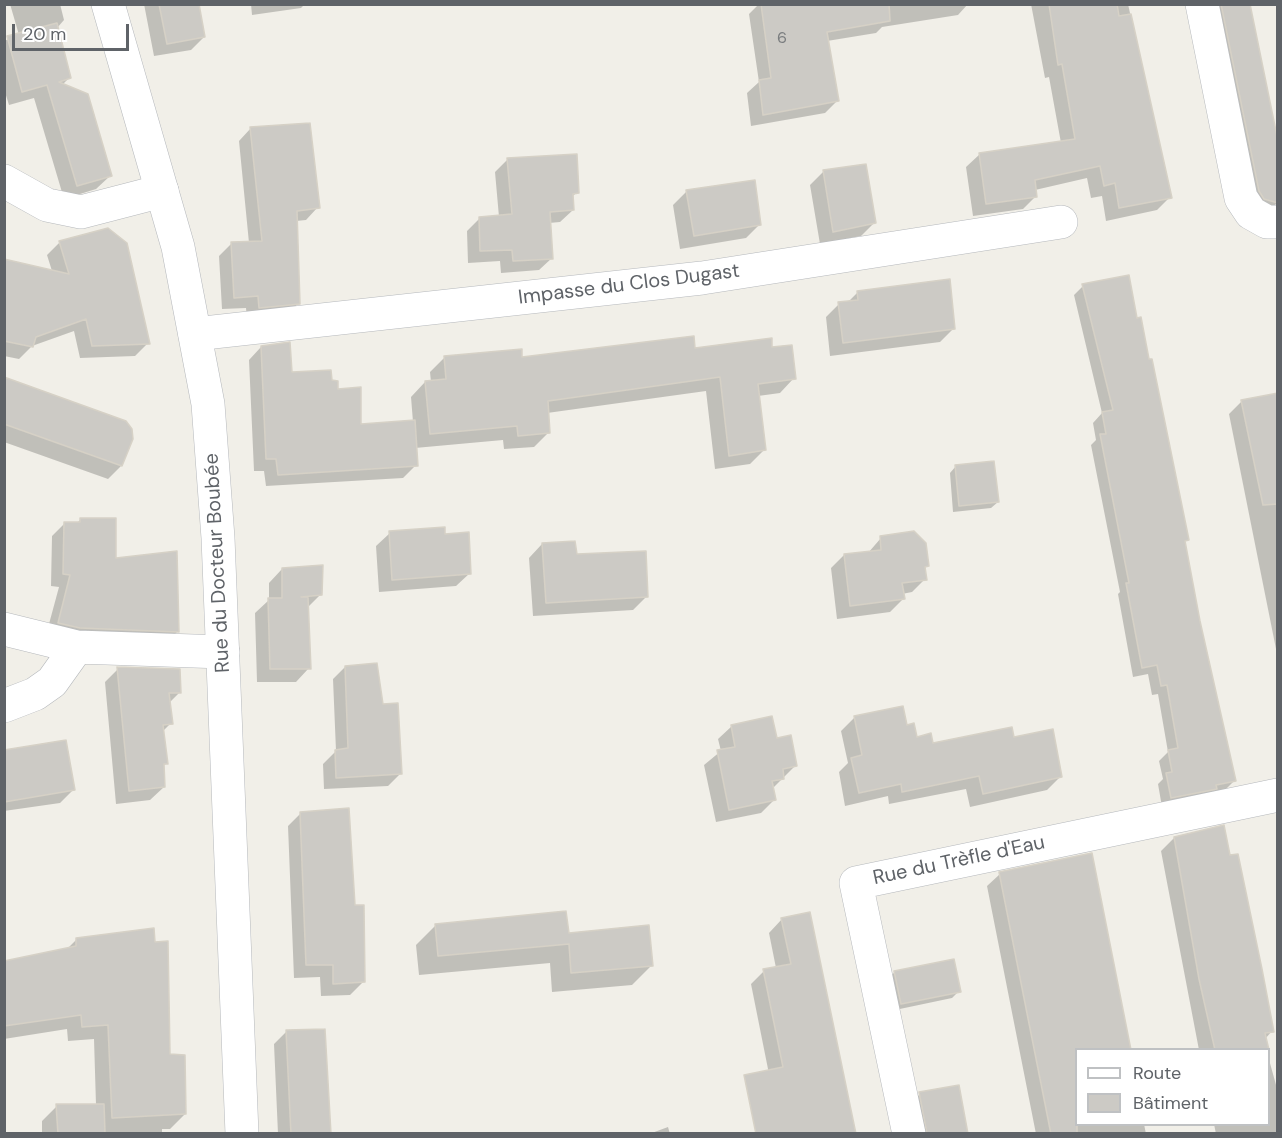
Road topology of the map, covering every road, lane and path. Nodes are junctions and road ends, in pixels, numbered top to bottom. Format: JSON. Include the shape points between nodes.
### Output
{"nodes":[{"id":1,"x":108,"y":4,"type":"edge"},
{"id":2,"x":1202,"y":4,"type":"edge"},
{"id":3,"x":4,"y":181,"type":"edge"},
{"id":4,"x":162,"y":191,"type":"junction"},
{"id":5,"x":1061,"y":222,"type":"dead end"},
{"id":6,"x":1278,"y":222,"type":"edge"},
{"id":7,"x":195,"y":334,"type":"junction"},
{"id":8,"x":4,"y":629,"type":"edge"},
{"id":9,"x":77,"y":647,"type":"junction"},
{"id":10,"x":223,"y":652,"type":"junction"},
{"id":11,"x":4,"y":706,"type":"edge"},
{"id":12,"x":1277,"y":798,"type":"edge"},
{"id":13,"x":242,"y":1134,"type":"edge"},
{"id":14,"x":909,"y":1134,"type":"edge"}],
"edges":[{"from":1,"to":4,"type":"street","name":"Rue du Docteur Boubée"},
{"from":2,"to":6,"type":"street","via":[[1241,198],[1251,213],[1267,222]]},
{"from":3,"to":4,"type":"street","via":[[46,205],[81,212]]},
{"from":4,"to":7,"type":"street","name":"Rue du Docteur Boubée"},
{"from":5,"to":7,"type":"street","name":"Impasse du Clos Dugast","via":[[702,278]]},
{"from":7,"to":10,"type":"street","name":"Rue du Docteur Boubée","via":[[208,405]]},
{"from":8,"to":9,"type":"street"},
{"from":9,"to":10,"type":"street"},
{"from":9,"to":11,"type":"street","via":[[52,682],[35,694]]},
{"from":10,"to":13,"type":"street","name":"Rue du Docteur Boubée"},
{"from":12,"to":14,"type":"street","name":"Rue du Trèfle d'Eau","via":[[856,882]]}]}
